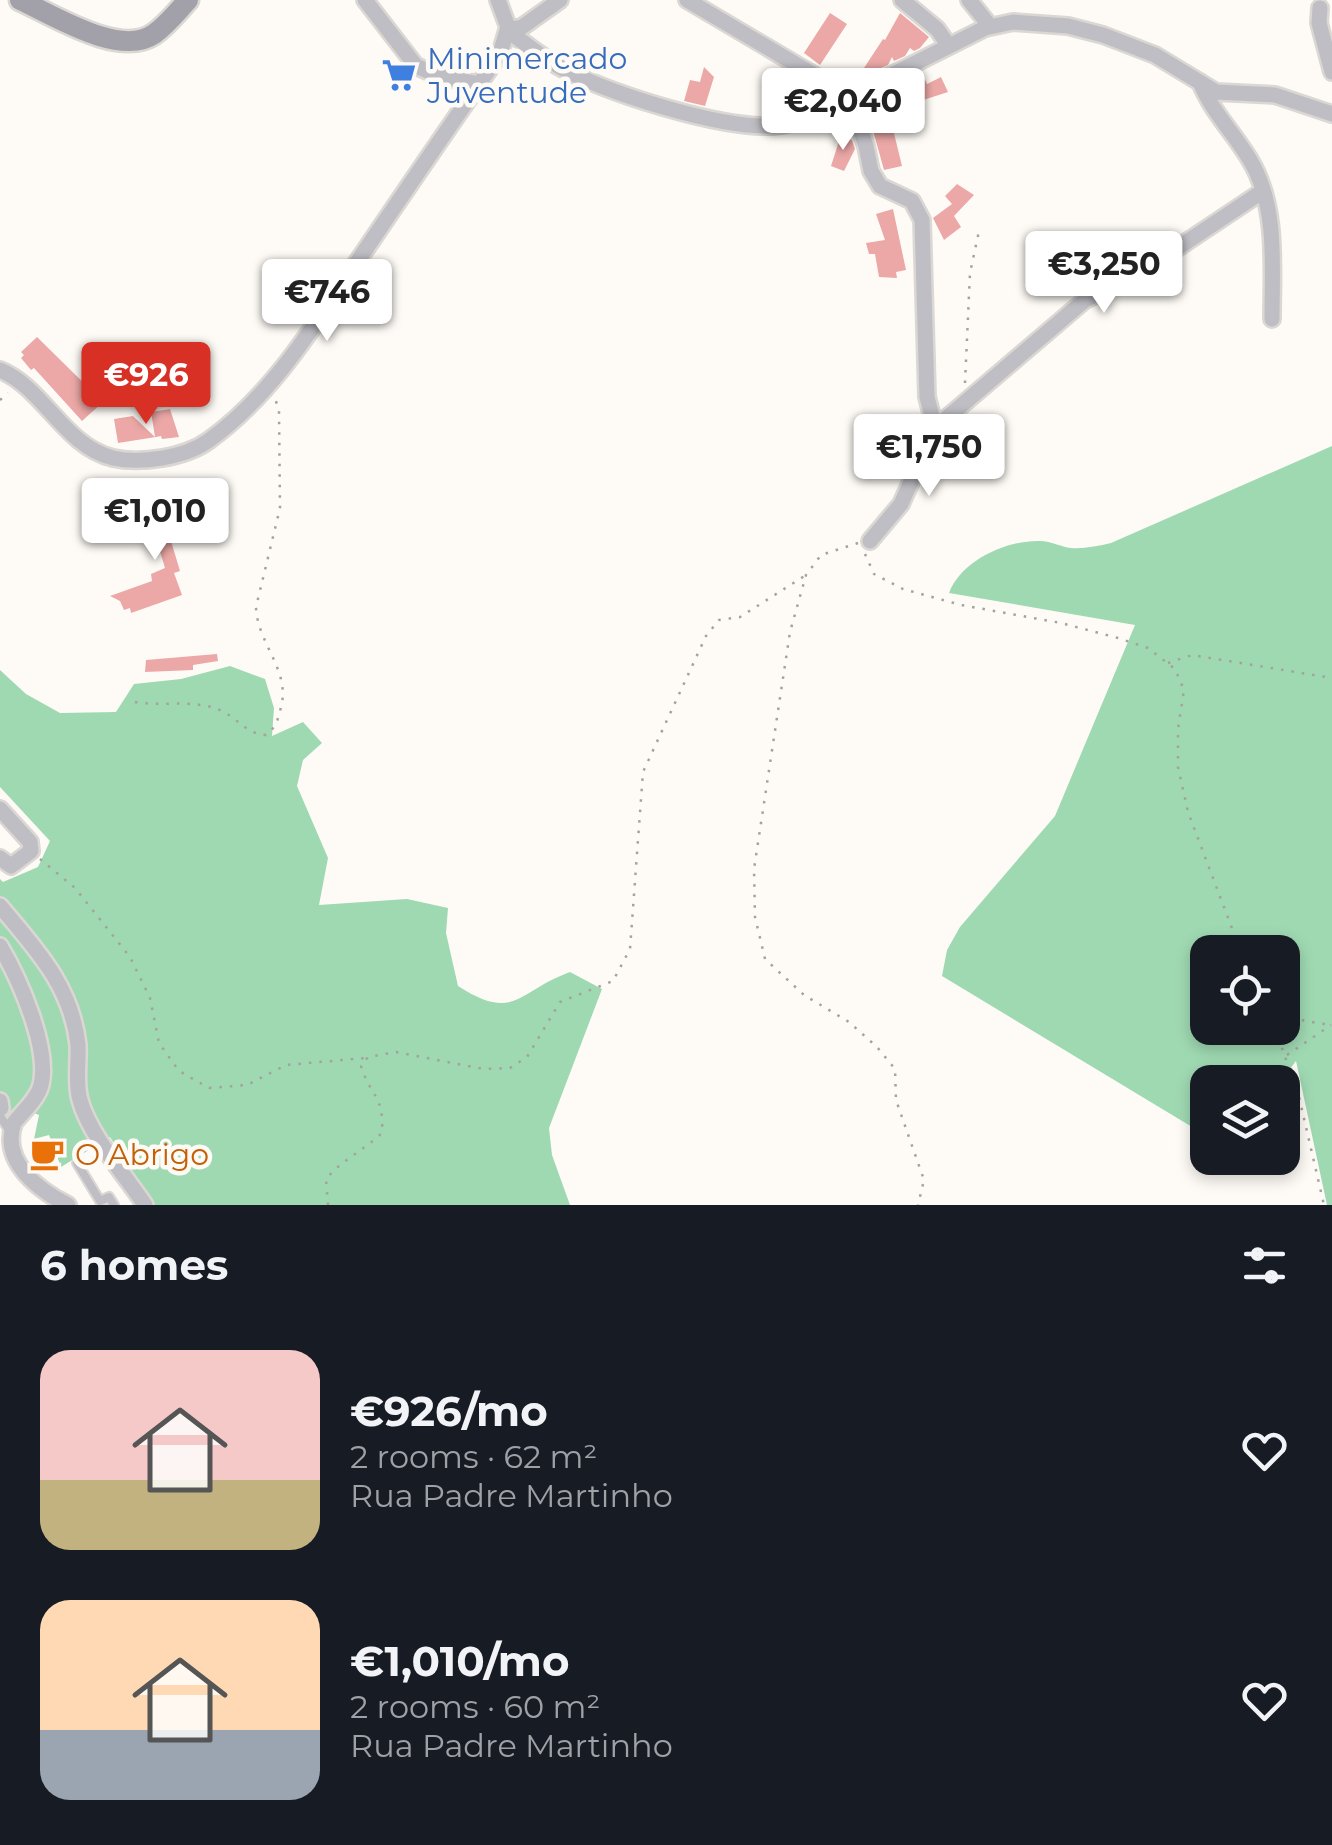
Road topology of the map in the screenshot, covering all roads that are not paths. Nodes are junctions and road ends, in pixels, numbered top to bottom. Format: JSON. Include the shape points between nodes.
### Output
{"nodes":[{"id":1,"x":20,"y":0,"type":"edge"},
{"id":2,"x":188,"y":0,"type":"edge"},
{"id":3,"x":365,"y":0,"type":"edge"},
{"id":4,"x":498,"y":0,"type":"edge"},
{"id":5,"x":560,"y":0,"type":"edge"},
{"id":6,"x":687,"y":0,"type":"edge"},
{"id":7,"x":902,"y":0,"type":"edge"},
{"id":8,"x":969,"y":0,"type":"edge"},
{"id":9,"x":1320,"y":8,"type":"dead end"},
{"id":10,"x":990,"y":26,"type":"junction"},
{"id":11,"x":507,"y":30,"type":"junction"},
{"id":12,"x":949,"y":46,"type":"junction"},
{"id":13,"x":1332,"y":72,"type":"edge"},
{"id":14,"x":1200,"y":82,"type":"junction"},
{"id":15,"x":478,"y":84,"type":"junction"},
{"id":16,"x":847,"y":91,"type":"junction"},
{"id":17,"x":1332,"y":114,"type":"edge"},
{"id":18,"x":1263,"y":191,"type":"junction"},
{"id":19,"x":1272,"y":319,"type":"dead end"},
{"id":20,"x":0,"y":370,"type":"edge"},
{"id":21,"x":935,"y":428,"type":"junction"},
{"id":22,"x":870,"y":540,"type":"road end"},
{"id":23,"x":0,"y":809,"type":"edge"},
{"id":24,"x":0,"y":858,"type":"edge"},
{"id":25,"x":0,"y":906,"type":"edge"},
{"id":26,"x":0,"y":946,"type":"edge"},
{"id":27,"x":3,"y":1126,"type":"edge"},
{"id":28,"x":77,"y":1164,"type":"dead end"},
{"id":29,"x":5,"y":1169,"type":"edge"},
{"id":30,"x":68,"y":1205,"type":"edge"},
{"id":31,"x":114,"y":1205,"type":"edge"},
{"id":32,"x":145,"y":1205,"type":"edge"}],
"edges":[{"from":1,"to":2,"type":"main road","via":[[131,44],[152,36]]},
{"from":3,"to":15,"type":"street","via":[[416,66]]},
{"from":4,"to":11,"type":"street"},
{"from":5,"to":11,"type":"street","via":[[522,28]]},
{"from":6,"to":16,"type":"street"},
{"from":7,"to":12,"type":"street"},
{"from":8,"to":10,"type":"street"},
{"from":9,"to":13,"type":"street"},
{"from":10,"to":12,"type":"street"},
{"from":10,"to":14,"type":"street","via":[[1086,30],[1155,55]]},
{"from":11,"to":15,"type":"street","via":[[500,54]]},
{"from":11,"to":16,"type":"street","via":[[568,72],[729,122],[773,126],[809,117]]},
{"from":12,"to":16,"type":"street","via":[[862,90]]},
{"from":14,"to":17,"type":"street","via":[[1216,92],[1275,95]]},
{"from":14,"to":18,"type":"street"},
{"from":15,"to":20,"type":"street","via":[[260,396],[206,443],[174,456],[108,457]]},
{"from":16,"to":21,"type":"street","via":[[880,186],[912,201],[922,220],[926,397]]},
{"from":18,"to":19,"type":"street","via":[[1272,233]]},
{"from":18,"to":21,"type":"street","via":[[1140,273],[1086,300]]},
{"from":21,"to":22,"type":"street","via":[[901,504]]},
{"from":23,"to":24,"type":"street","via":[[32,851],[11,866]]},
{"from":25,"to":32,"type":"street","via":[[59,980],[78,1044],[79,1098]]},
{"from":26,"to":27,"type":"street","via":[[37,1032],[43,1067],[40,1088]]},
{"from":27,"to":29,"type":"street"},
{"from":28,"to":31,"type":"lane","via":[[100,1201],[109,1196]]},
{"from":29,"to":30,"type":"street"}]}
